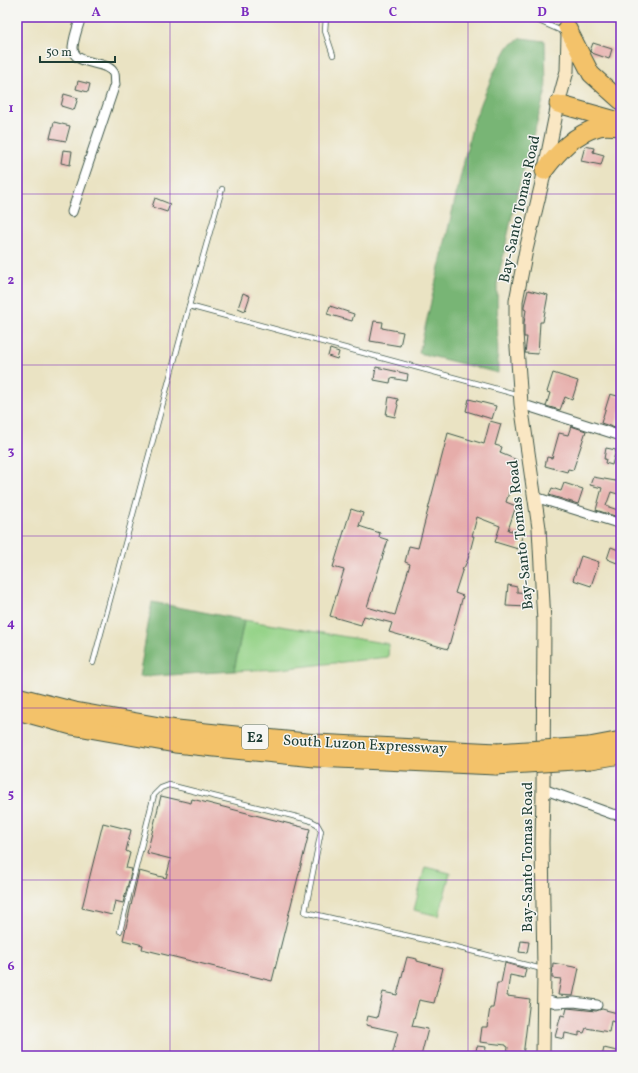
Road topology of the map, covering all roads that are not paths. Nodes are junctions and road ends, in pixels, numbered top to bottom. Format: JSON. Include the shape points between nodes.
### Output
{"nodes":[{"id":1,"x":81,"y":17,"type":"edge"},
{"id":2,"x":326,"y":17,"type":"edge"},
{"id":3,"x":530,"y":17,"type":"edge"},
{"id":4,"x":567,"y":26,"type":"edge"},
{"id":5,"x":332,"y":55,"type":"dead end"},
{"id":6,"x":559,"y":100,"type":"junction"},
{"id":7,"x":621,"y":101,"type":"edge"},
{"id":8,"x":621,"y":112,"type":"edge"},
{"id":9,"x":621,"y":122,"type":"edge"},
{"id":10,"x":621,"y":127,"type":"edge"},
{"id":11,"x":544,"y":171,"type":"junction"},
{"id":12,"x":222,"y":189,"type":"dead end"},
{"id":13,"x":72,"y":212,"type":"dead end"},
{"id":14,"x":189,"y":306,"type":"junction"},
{"id":15,"x":521,"y":400,"type":"junction"},
{"id":16,"x":621,"y":436,"type":"edge"},
{"id":17,"x":535,"y":497,"type":"junction"},
{"id":18,"x":621,"y":524,"type":"edge"},
{"id":19,"x":93,"y":663,"type":"dead end"},
{"id":20,"x":17,"y":696,"type":"edge"},
{"id":21,"x":17,"y":711,"type":"edge"},
{"id":22,"x":621,"y":740,"type":"edge"},
{"id":23,"x":590,"y":753,"type":"junction"},
{"id":24,"x":621,"y":755,"type":"edge"},
{"id":25,"x":496,"y":759,"type":"junction"},
{"id":26,"x":543,"y":789,"type":"junction"},
{"id":27,"x":621,"y":815,"type":"edge"},
{"id":28,"x":120,"y":931,"type":"dead end"},
{"id":29,"x":544,"y":969,"type":"junction"},
{"id":30,"x":543,"y":999,"type":"junction"},
{"id":31,"x":597,"y":1005,"type":"dead end"},
{"id":32,"x":542,"y":1056,"type":"edge"}],
"edges":[{"from":1,"to":13,"type":"street","via":[[73,48],[76,56],[109,68],[114,74],[114,84]]},
{"from":2,"to":5,"type":"lane","via":[[325,31]]},
{"from":3,"to":4,"type":"lane"},
{"from":4,"to":6,"type":"main road","name":"Bay-Santo Tomas Road","via":[[567,71]]},
{"from":4,"to":7,"type":"highway","via":[[591,74]]},
{"from":6,"to":8,"type":"highway"},
{"from":6,"to":9,"type":"highway"},
{"from":6,"to":11,"type":"main road","name":"Bay-Santo Tomas Road"},
{"from":10,"to":11,"type":"highway","via":[[600,127],[578,135],[558,152]]},
{"from":11,"to":15,"type":"main road","name":"Bay-Santo Tomas Road","via":[[516,301]]},
{"from":12,"to":14,"type":"lane"},
{"from":14,"to":15,"type":"lane"},
{"from":14,"to":19,"type":"lane"},
{"from":15,"to":16,"type":"street"},
{"from":15,"to":17,"type":"main road","name":"Bay-Santo Tomas Road"},
{"from":17,"to":18,"type":"street"},
{"from":17,"to":26,"type":"main road","name":"Bay-Santo Tomas Road","via":[[544,622]]},
{"from":20,"to":25,"type":"highway","name":"South Luzon Expressway","number":"E2","via":[[75,711],[177,729]]},
{"from":21,"to":25,"type":"highway","name":"South Luzon Expressway","number":"E2","via":[[72,726],[175,744],[315,758]]},
{"from":22,"to":23,"type":"highway","name":"South Luzon Expressway","number":"E2"},
{"from":23,"to":24,"type":"highway","name":"South Luzon Expressway","number":"E2"},
{"from":23,"to":25,"type":"highway","name":"South Luzon Expressway","number":"E2","bridge":true},
{"from":26,"to":27,"type":"street"},
{"from":26,"to":29,"type":"main road","name":"Bay-Santo Tomas Road"},
{"from":28,"to":29,"type":"lane","via":[[154,795],[169,785],[317,824],[320,831],[305,912]]},
{"from":29,"to":30,"type":"main road","name":"Bay-Santo Tomas Road"},
{"from":30,"to":31,"type":"street","via":[[556,1003]]},
{"from":30,"to":32,"type":"main road","name":"Bay-Santo Tomas Road"}]}
